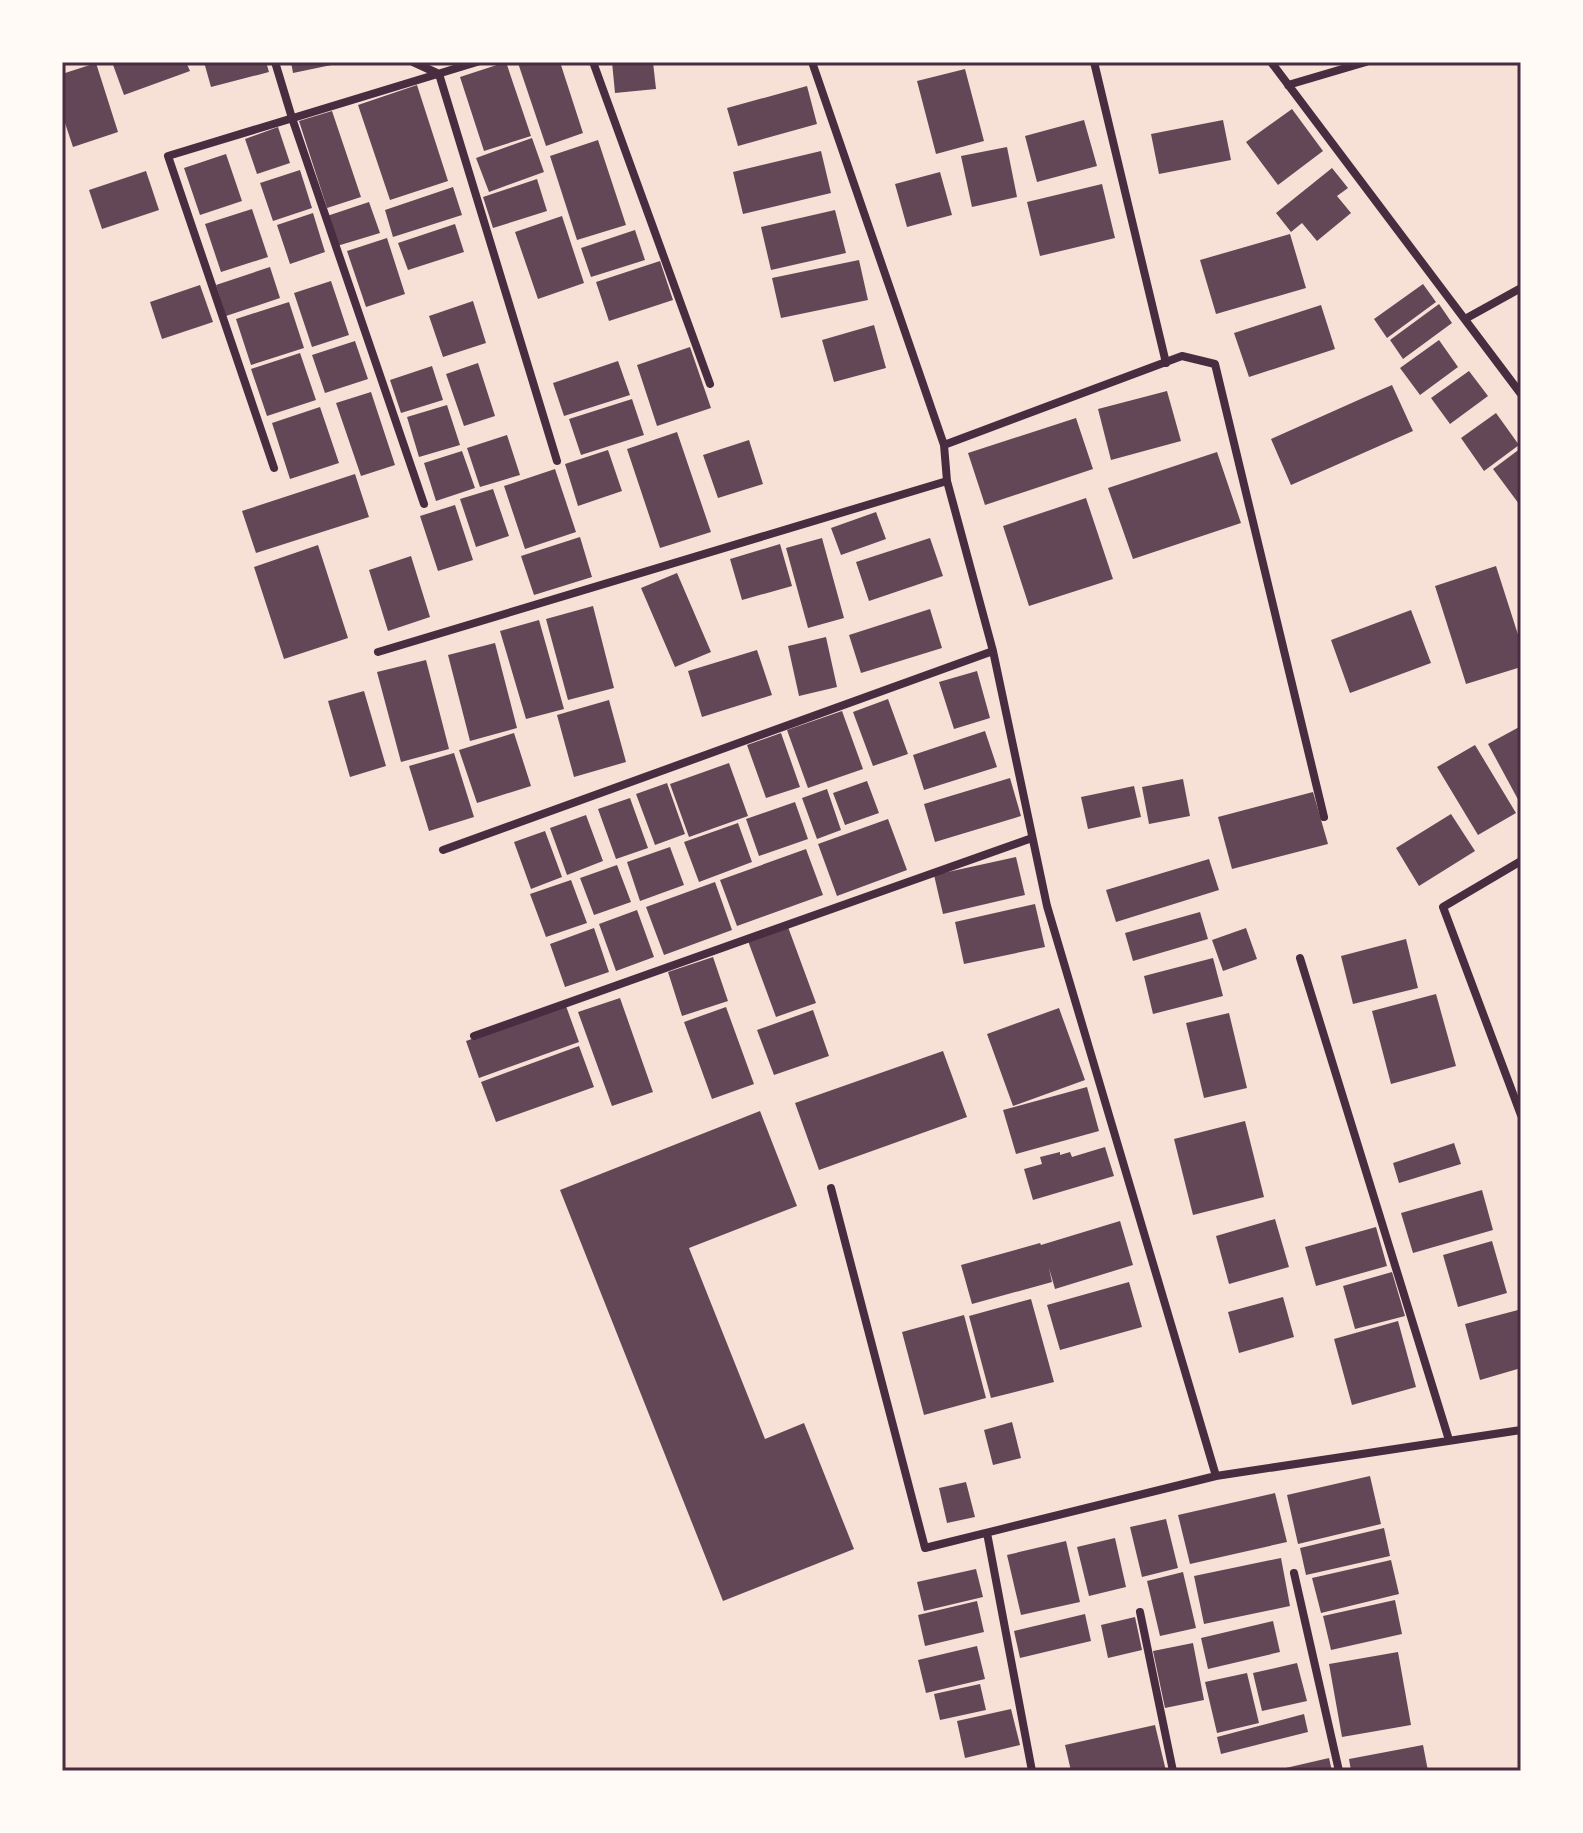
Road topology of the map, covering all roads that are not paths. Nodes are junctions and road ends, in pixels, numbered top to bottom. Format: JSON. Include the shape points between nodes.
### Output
{"nodes":[{"id":1,"x":275,"y":62,"type":"edge"},
{"id":2,"x":413,"y":62,"type":"edge"},
{"id":3,"x":477,"y":62,"type":"edge"},
{"id":4,"x":593,"y":62,"type":"edge"},
{"id":5,"x":812,"y":62,"type":"edge"},
{"id":6,"x":1094,"y":62,"type":"edge"},
{"id":7,"x":1271,"y":62,"type":"edge"},
{"id":8,"x":1366,"y":62,"type":"edge"},
{"id":9,"x":439,"y":74,"type":"junction"},
{"id":10,"x":1288,"y":85,"type":"junction"},
{"id":11,"x":292,"y":118,"type":"junction"},
{"id":12,"x":1521,"y":288,"type":"edge"},
{"id":13,"x":1465,"y":319,"type":"junction"},
{"id":14,"x":1166,"y":363,"type":"junction"},
{"id":15,"x":710,"y":384,"type":"dead end"},
{"id":16,"x":1521,"y":394,"type":"edge"},
{"id":17,"x":944,"y":445,"type":"junction"},
{"id":18,"x":557,"y":461,"type":"dead end"},
{"id":19,"x":274,"y":468,"type":"dead end"},
{"id":20,"x":947,"y":481,"type":"junction"},
{"id":21,"x":424,"y":504,"type":"dead end"},
{"id":22,"x":993,"y":651,"type":"junction"},
{"id":23,"x":378,"y":652,"type":"dead end"},
{"id":24,"x":1324,"y":817,"type":"dead end"},
{"id":25,"x":1032,"y":838,"type":"junction"},
{"id":26,"x":443,"y":850,"type":"dead end"},
{"id":27,"x":1521,"y":861,"type":"edge"},
{"id":28,"x":1300,"y":958,"type":"dead end"},
{"id":29,"x":474,"y":1036,"type":"dead end"},
{"id":30,"x":1521,"y":1115,"type":"edge"},
{"id":31,"x":831,"y":1188,"type":"dead end"},
{"id":32,"x":1521,"y":1430,"type":"edge"},
{"id":33,"x":1449,"y":1440,"type":"junction"},
{"id":34,"x":1216,"y":1476,"type":"junction"},
{"id":35,"x":987,"y":1533,"type":"junction"},
{"id":36,"x":1294,"y":1573,"type":"dead end"},
{"id":37,"x":1140,"y":1612,"type":"dead end"},
{"id":38,"x":1032,"y":1771,"type":"edge"},
{"id":39,"x":1173,"y":1771,"type":"edge"},
{"id":40,"x":1339,"y":1771,"type":"edge"}],
"edges":[{"from":1,"to":11,"type":"street"},
{"from":2,"to":9,"type":"street"},
{"from":3,"to":9,"type":"street"},
{"from":4,"to":15,"type":"street"},
{"from":5,"to":17,"type":"street"},
{"from":6,"to":14,"type":"street"},
{"from":7,"to":10,"type":"street"},
{"from":8,"to":10,"type":"street"},
{"from":9,"to":11,"type":"street"},
{"from":9,"to":18,"type":"street"},
{"from":10,"to":13,"type":"street"},
{"from":11,"to":19,"type":"street","via":[[168,156]]},
{"from":11,"to":21,"type":"street"},
{"from":12,"to":13,"type":"street"},
{"from":13,"to":16,"type":"street"},
{"from":14,"to":17,"type":"street"},
{"from":14,"to":24,"type":"street","via":[[1182,356],[1215,364]]},
{"from":17,"to":20,"type":"street"},
{"from":20,"to":22,"type":"street"},
{"from":20,"to":23,"type":"street"},
{"from":22,"to":25,"type":"street"},
{"from":22,"to":26,"type":"street"},
{"from":25,"to":29,"type":"street"},
{"from":25,"to":34,"type":"street","via":[[1047,906]]},
{"from":27,"to":30,"type":"street","via":[[1443,907]]},
{"from":28,"to":33,"type":"street"},
{"from":31,"to":35,"type":"street","via":[[925,1548]]},
{"from":32,"to":33,"type":"street"},
{"from":33,"to":34,"type":"street"},
{"from":34,"to":35,"type":"street"},
{"from":35,"to":38,"type":"street"},
{"from":36,"to":40,"type":"street"},
{"from":37,"to":39,"type":"street"}]}
